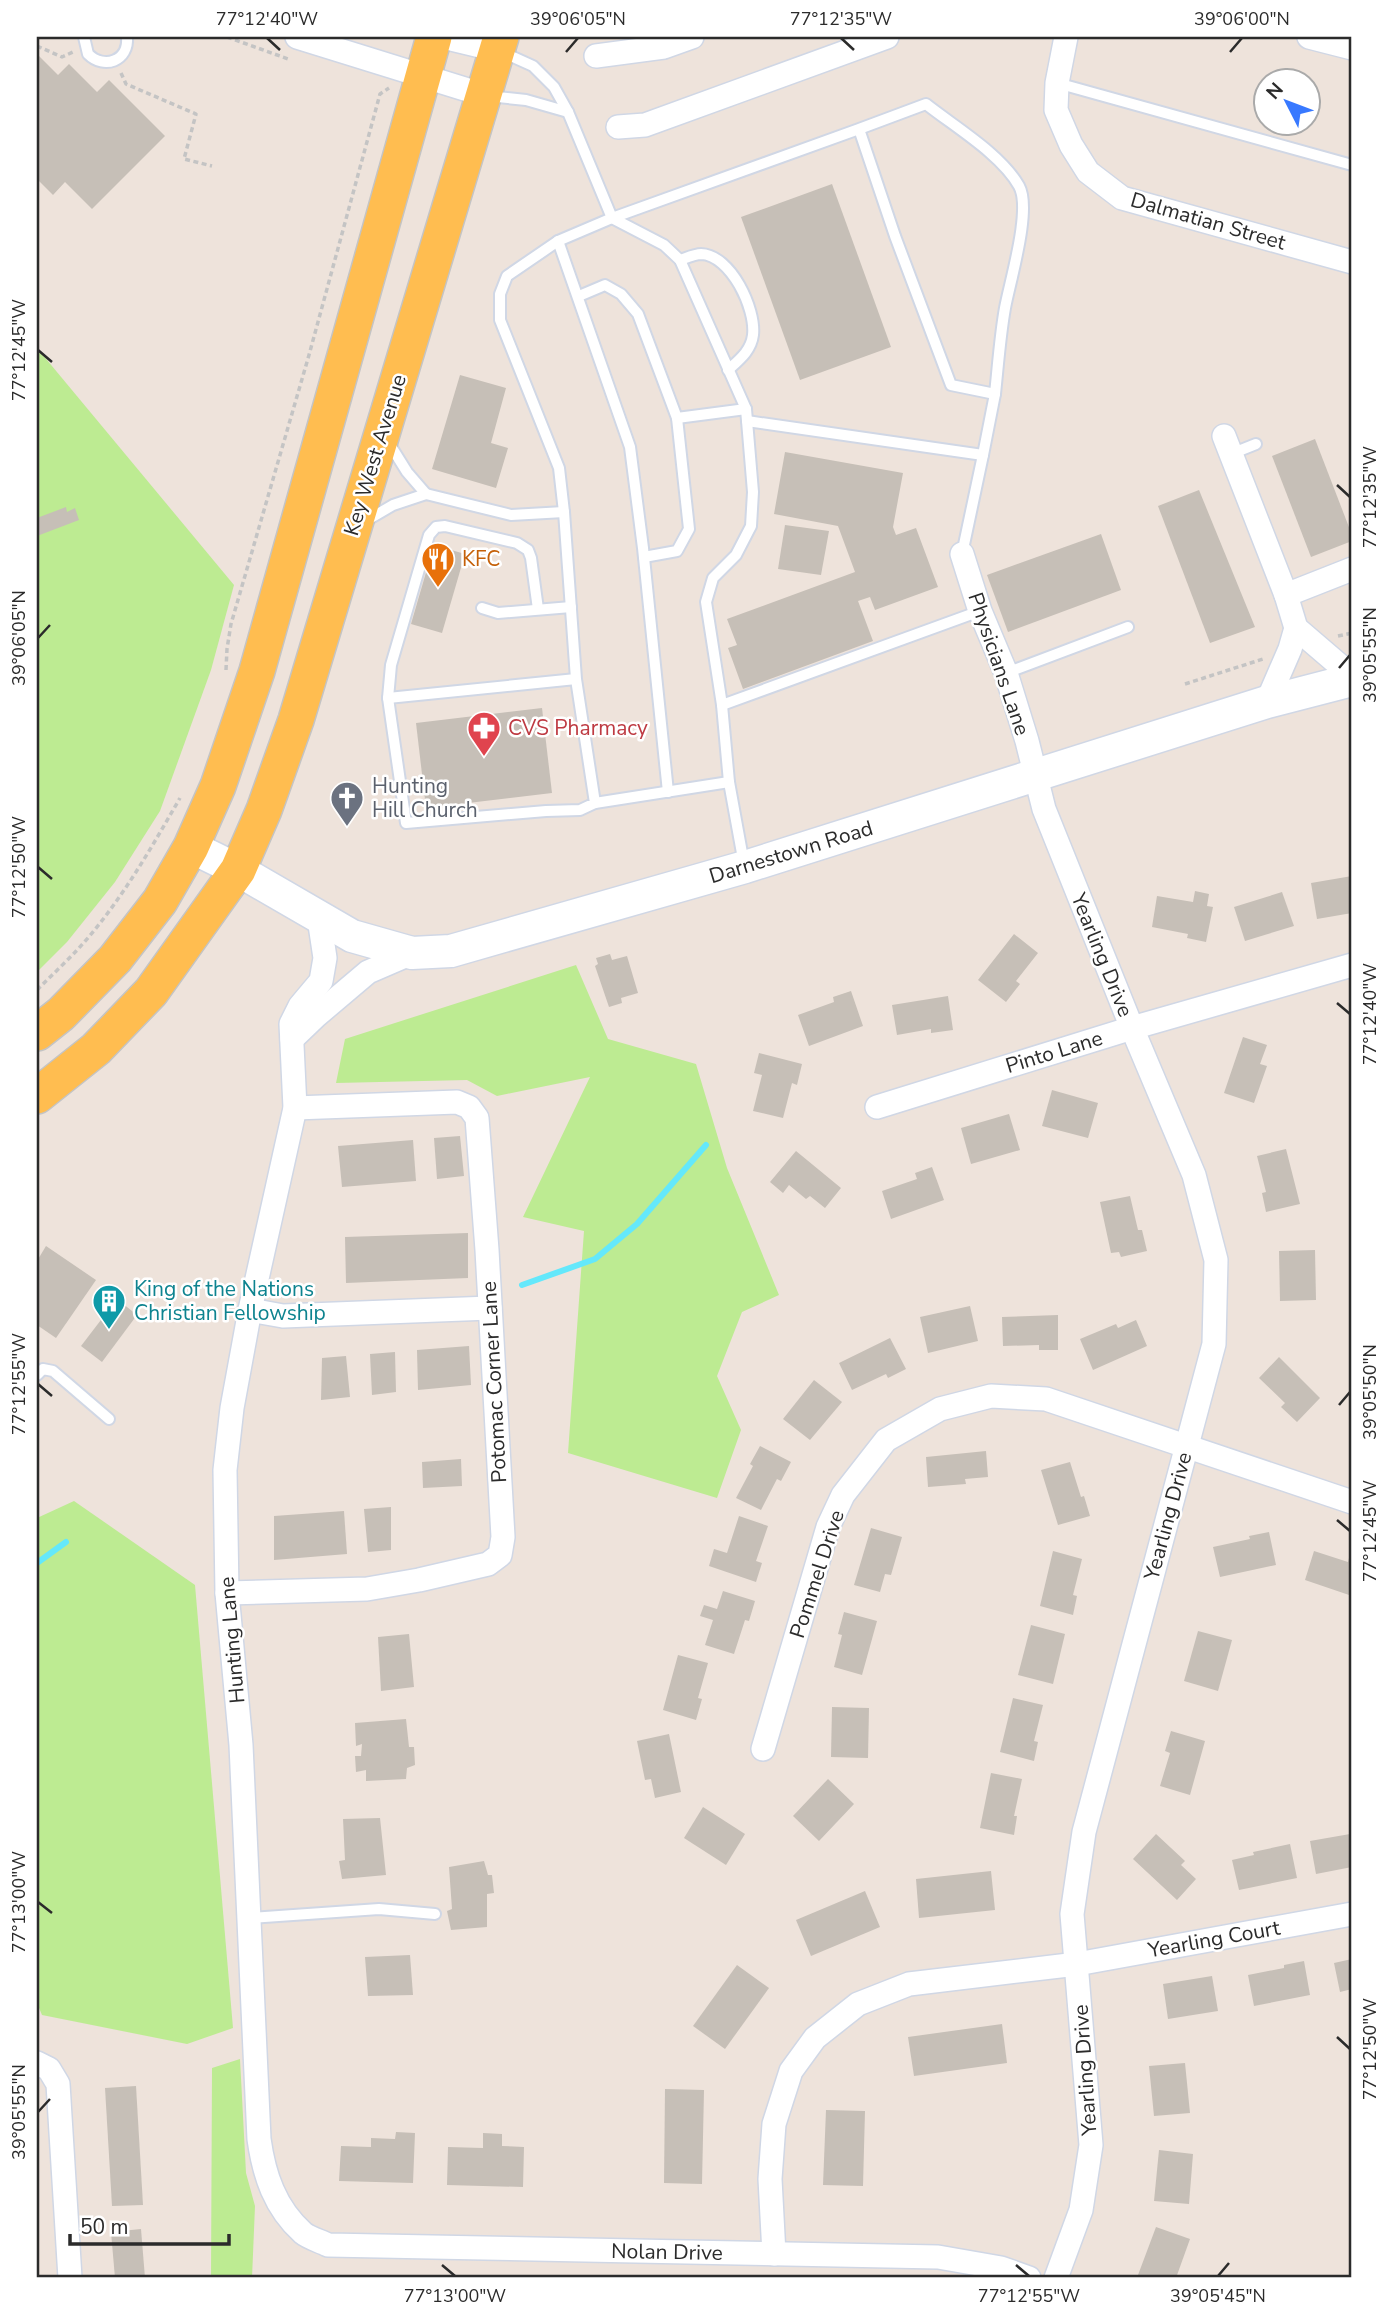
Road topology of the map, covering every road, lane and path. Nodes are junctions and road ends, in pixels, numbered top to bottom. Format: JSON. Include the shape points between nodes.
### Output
{"nodes":[{"id":1,"x":84,"y":37,"type":"edge"},
{"id":2,"x":127,"y":37,"type":"edge"},
{"id":3,"x":297,"y":37,"type":"edge"},
{"id":4,"x":433,"y":37,"type":"edge"},
{"id":5,"x":443,"y":37,"type":"edge"},
{"id":6,"x":692,"y":37,"type":"edge"},
{"id":7,"x":887,"y":37,"type":"edge"},
{"id":8,"x":1066,"y":37,"type":"edge"},
{"id":9,"x":1309,"y":37,"type":"edge"},
{"id":10,"x":499,"y":43,"type":"edge"},
{"id":11,"x":37,"y":46,"type":"edge"},
{"id":12,"x":1352,"y":48,"type":"edge"},
{"id":13,"x":76,"y":51,"type":"dead end"},
{"id":14,"x":596,"y":56,"type":"dead end"},
{"id":15,"x":119,"y":68,"type":"dead end"},
{"id":16,"x":410,"y":72,"type":"junction"},
{"id":17,"x":1057,"y":83,"type":"junction"},
{"id":18,"x":484,"y":95,"type":"junction"},
{"id":19,"x":568,"y":112,"type":"junction"},
{"id":20,"x":618,"y":127,"type":"dead end"},
{"id":21,"x":859,"y":130,"type":"junction"},
{"id":22,"x":1352,"y":165,"type":"edge"},
{"id":23,"x":212,"y":166,"type":"dead end"},
{"id":24,"x":612,"y":218,"type":"junction"},
{"id":25,"x":558,"y":242,"type":"junction"},
{"id":26,"x":680,"y":260,"type":"junction"},
{"id":27,"x":1352,"y":262,"type":"edge"},
{"id":28,"x":579,"y":296,"type":"junction"},
{"id":29,"x":728,"y":370,"type":"junction"},
{"id":30,"x":995,"y":394,"type":"junction"},
{"id":31,"x":746,"y":409,"type":"junction"},
{"id":32,"x":677,"y":418,"type":"junction"},
{"id":33,"x":747,"y":421,"type":"junction"},
{"id":34,"x":383,"y":432,"type":"junction"},
{"id":35,"x":1256,"y":444,"type":"dead end"},
{"id":36,"x":1227,"y":445,"type":"joint"},
{"id":37,"x":983,"y":455,"type":"junction"},
{"id":38,"x":426,"y":494,"type":"junction"},
{"id":39,"x":564,"y":512,"type":"junction"},
{"id":40,"x":353,"y":528,"type":"junction"},
{"id":41,"x":962,"y":554,"type":"joint"},
{"id":42,"x":644,"y":557,"type":"junction"},
{"id":43,"x":1352,"y":569,"type":"edge"},
{"id":44,"x":1286,"y":595,"type":"junction"},
{"id":45,"x":571,"y":607,"type":"junction"},
{"id":46,"x":482,"y":608,"type":"dead end"},
{"id":47,"x":538,"y":609,"type":"junction"},
{"id":48,"x":980,"y":611,"type":"junction"},
{"id":49,"x":1128,"y":627,"type":"dead end"},
{"id":50,"x":1296,"y":628,"type":"junction"},
{"id":51,"x":1264,"y":658,"type":"dead end"},
{"id":52,"x":1006,"y":673,"type":"junction"},
{"id":53,"x":226,"y":676,"type":"dead end"},
{"id":54,"x":1352,"y":678,"type":"edge"},
{"id":55,"x":576,"y":679,"type":"junction"},
{"id":56,"x":1185,"y":684,"type":"dead end"},
{"id":57,"x":388,"y":698,"type":"junction"},
{"id":58,"x":1267,"y":702,"type":"junction"},
{"id":59,"x":722,"y":705,"type":"junction"},
{"id":60,"x":1035,"y":775,"type":"junction"},
{"id":61,"x":729,"y":782,"type":"junction"},
{"id":62,"x":184,"y":792,"type":"dead end"},
{"id":63,"x":668,"y":792,"type":"junction"},
{"id":64,"x":595,"y":803,"type":"junction"},
{"id":65,"x":191,"y":847,"type":"junction"},
{"id":66,"x":744,"y":867,"type":"junction"},
{"id":67,"x":238,"y":870,"type":"junction"},
{"id":68,"x":319,"y":918,"type":"junction"},
{"id":69,"x":412,"y":953,"type":"junction"},
{"id":70,"x":1352,"y":965,"type":"edge"},
{"id":71,"x":37,"y":990,"type":"edge"},
{"id":72,"x":1132,"y":1028,"type":"junction"},
{"id":73,"x":37,"y":1033,"type":"edge"},
{"id":74,"x":292,"y":1039,"type":"junction"},
{"id":75,"x":37,"y":1096,"type":"edge"},
{"id":76,"x":877,"y":1107,"type":"dead end"},
{"id":77,"x":295,"y":1108,"type":"junction"},
{"id":78,"x":490,"y":1308,"type":"junction"},
{"id":79,"x":250,"y":1310,"type":"junction"},
{"id":80,"x":37,"y":1375,"type":"edge"},
{"id":81,"x":109,"y":1419,"type":"dead end"},
{"id":82,"x":1187,"y":1447,"type":"junction"},
{"id":83,"x":1352,"y":1502,"type":"edge"},
{"id":84,"x":226,"y":1592,"type":"junction"},
{"id":85,"x":763,"y":1749,"type":"dead end"},
{"id":86,"x":435,"y":1914,"type":"dead end"},
{"id":87,"x":1352,"y":1914,"type":"edge"},
{"id":88,"x":249,"y":1917,"type":"junction"},
{"id":89,"x":1077,"y":1964,"type":"junction"},
{"id":90,"x":37,"y":2063,"type":"edge"},
{"id":91,"x":304,"y":2234,"type":"joint"},
{"id":92,"x":774,"y":2254,"type":"junction"},
{"id":93,"x":70,"y":2278,"type":"edge"},
{"id":94,"x":1029,"y":2278,"type":"edge"},
{"id":95,"x":1056,"y":2278,"type":"edge"}],
"edges":[{"from":1,"to":2,"type":"lane","via":[[88,54],[106,63],[124,54]]},
{"from":3,"to":16,"type":"street"},
{"from":4,"to":16,"type":"main road"},
{"from":5,"to":10,"type":"street"},
{"from":6,"to":14,"type":"street","via":[[664,47]]},
{"from":7,"to":20,"type":"street","via":[[645,125]]},
{"from":8,"to":17,"type":"street","name":"Dalmatian Street"},
{"from":9,"to":12,"type":"street"},
{"from":10,"to":18,"type":"main road","name":"Key West Avenue"},
{"from":10,"to":19,"type":"lane","via":[[554,87]]},
{"from":11,"to":13,"type":"path","via":[[62,57]]},
{"from":15,"to":23,"type":"path","via":[[126,84],[196,114],[184,159]]},
{"from":16,"to":18,"type":"street"},
{"from":16,"to":53,"type":"path","via":[[380,94],[231,624]]},
{"from":16,"to":65,"type":"main road","via":[[257,671],[218,786]]},
{"from":17,"to":22,"type":"lane"},
{"from":17,"to":27,"type":"street","name":"Dalmatian Street","via":[[1056,110],[1071,145],[1088,172],[1122,198]]},
{"from":18,"to":19,"type":"lane"},
{"from":18,"to":34,"type":"main road","name":"Key West Avenue"},
{"from":19,"to":24,"type":"lane"},
{"from":21,"to":24,"type":"lane"},
{"from":21,"to":30,"type":"lane","via":[[951,385]]},
{"from":21,"to":30,"type":"lane","via":[[926,104],[1006,168],[1021,189],[1019,245],[1005,309]]},
{"from":24,"to":25,"type":"lane"},
{"from":24,"to":26,"type":"lane","via":[[664,245]]},
{"from":25,"to":28,"type":"lane"},
{"from":25,"to":39,"type":"lane","via":[[507,275],[500,294],[500,320],[559,468]]},
{"from":26,"to":29,"type":"lane"},
{"from":26,"to":29,"type":"lane","via":[[701,254],[720,260],[735,278],[751,315],[753,336],[746,354]]},
{"from":28,"to":32,"type":"lane","via":[[605,285],[621,294],[638,314]]},
{"from":28,"to":42,"type":"lane","via":[[630,447]]},
{"from":29,"to":31,"type":"lane"},
{"from":30,"to":37,"type":"lane"},
{"from":31,"to":32,"type":"lane"},
{"from":31,"to":33,"type":"lane"},
{"from":32,"to":42,"type":"lane","via":[[689,529],[677,551]]},
{"from":33,"to":37,"type":"lane"},
{"from":33,"to":59,"type":"lane","via":[[751,526],[736,555],[712,578],[706,602]]},
{"from":34,"to":38,"type":"lane"},
{"from":34,"to":40,"type":"main road","name":"Key West Avenue"},
{"from":35,"to":36,"type":"lane"},
{"from":36,"to":44,"type":"street"},
{"from":37,"to":41,"type":"lane"},
{"from":38,"to":39,"type":"lane","via":[[511,515]]},
{"from":38,"to":40,"type":"lane","via":[[393,505]]},
{"from":39,"to":45,"type":"lane"},
{"from":40,"to":67,"type":"main road","name":"Key West Avenue","via":[[288,746]]},
{"from":41,"to":48,"type":"street","name":"Physicians Lane"},
{"from":42,"to":63,"type":"lane"},
{"from":43,"to":44,"type":"street"},
{"from":44,"to":50,"type":"street"},
{"from":45,"to":47,"type":"lane"},
{"from":45,"to":55,"type":"lane"},
{"from":46,"to":47,"type":"lane","via":[[499,613]]},
{"from":47,"to":57,"type":"lane","via":[[528,550],[517,543],[436,527],[429,534],[391,665]]},
{"from":48,"to":52,"type":"street","name":"Physicians Lane"},
{"from":48,"to":59,"type":"lane"},
{"from":49,"to":52,"type":"lane"},
{"from":50,"to":54,"type":"street"},
{"from":50,"to":58,"type":"street"},
{"from":51,"to":56,"type":"path"},
{"from":52,"to":60,"type":"street","name":"Physicians Lane"},
{"from":54,"to":58,"type":"main road","name":"Darnestown Road"},
{"from":55,"to":57,"type":"lane"},
{"from":55,"to":64,"type":"lane"},
{"from":57,"to":64,"type":"lane","via":[[406,823],[580,810]]},
{"from":58,"to":60,"type":"main road","name":"Darnestown Road"},
{"from":59,"to":61,"type":"lane"},
{"from":60,"to":66,"type":"main road","name":"Darnestown Road"},
{"from":60,"to":72,"type":"street","name":"Yearling Drive","via":[[1044,809]]},
{"from":61,"to":63,"type":"lane"},
{"from":61,"to":66,"type":"lane"},
{"from":62,"to":71,"type":"path","via":[[112,906]]},
{"from":63,"to":64,"type":"lane"},
{"from":65,"to":67,"type":"main road","name":"Darnestown Road"},
{"from":65,"to":73,"type":"main road","via":[[160,901],[116,959]]},
{"from":66,"to":69,"type":"main road","name":"Darnestown Road","via":[[451,951]]},
{"from":67,"to":68,"type":"main road","name":"Darnestown Road"},
{"from":67,"to":75,"type":"main road","via":[[151,992],[96,1049]]},
{"from":68,"to":69,"type":"main road","name":"Darnestown Road","via":[[352,936]]},
{"from":68,"to":74,"type":"street","name":"Hunting Lane","via":[[325,958],[321,981],[300,1006],[291,1024]]},
{"from":69,"to":74,"type":"street","via":[[368,972]]},
{"from":70,"to":72,"type":"street","name":"Pinto Lane"},
{"from":72,"to":76,"type":"street","name":"Pinto Lane"},
{"from":72,"to":82,"type":"street","name":"Yearling Drive","via":[[1194,1175],[1216,1260],[1214,1344]]},
{"from":74,"to":77,"type":"street","name":"Hunting Lane"},
{"from":77,"to":78,"type":"street","name":"Potomac Corner Lane","via":[[437,1102],[469,1107],[477,1118]]},
{"from":77,"to":79,"type":"street","name":"Hunting Lane"},
{"from":78,"to":79,"type":"street","via":[[283,1316]]},
{"from":78,"to":84,"type":"street","name":"Potomac Corner Lane","via":[[503,1537],[500,1555],[488,1564],[367,1588]]},
{"from":79,"to":84,"type":"street","name":"Hunting Lane","via":[[225,1470]]},
{"from":80,"to":81,"type":"lane","via":[[43,1369],[52,1371]]},
{"from":82,"to":83,"type":"street","name":"Pommel Drive"},
{"from":82,"to":85,"type":"street","name":"Pommel Drive","via":[[1046,1399],[992,1396],[940,1409],[886,1440],[842,1495],[828,1527]]},
{"from":82,"to":89,"type":"street","name":"Yearling Drive","via":[[1084,1832],[1072,1914]]},
{"from":84,"to":88,"type":"street","name":"Hunting Lane","via":[[241,1745]]},
{"from":86,"to":88,"type":"lane","via":[[379,1909]]},
{"from":87,"to":89,"type":"street","name":"Yearling Court"},
{"from":88,"to":91,"type":"street","name":"Hunting Lane","via":[[263,2169],[274,2196]]},
{"from":89,"to":92,"type":"street","name":"Yearling Court","via":[[909,1984],[858,2004],[815,2038],[791,2071],[774,2124],[770,2179]]},
{"from":89,"to":95,"type":"street","name":"Yearling Drive","via":[[1091,2145],[1081,2210]]},
{"from":90,"to":93,"type":"street","via":[[49,2069],[58,2084]]},
{"from":91,"to":92,"type":"street","name":"Nolan Drive","via":[[328,2245]]},
{"from":92,"to":94,"type":"street","name":"Nolan Drive","via":[[938,2257]]}]}
